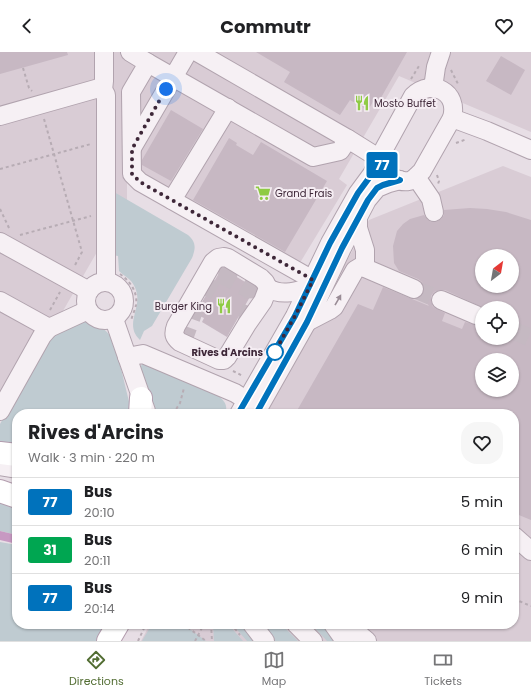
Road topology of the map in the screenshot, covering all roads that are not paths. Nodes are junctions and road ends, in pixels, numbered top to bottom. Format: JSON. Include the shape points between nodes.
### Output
{"nodes":[{"id":1,"x":104,"y":52,"type":"edge"},
{"id":2,"x":130,"y":52,"type":"edge"},
{"id":3,"x":188,"y":52,"type":"edge"},
{"id":4,"x":197,"y":52,"type":"edge"},
{"id":5,"x":438,"y":60,"type":"edge"},
{"id":6,"x":148,"y":63,"type":"junction"},
{"id":7,"x":173,"y":77,"type":"junction"},
{"id":8,"x":433,"y":88,"type":"junction"},
{"id":9,"x":103,"y":90,"type":"junction"},
{"id":10,"x":228,"y":108,"type":"junction"},
{"id":11,"x":0,"y":116,"type":"edge"},
{"id":12,"x":460,"y":122,"type":"junction"},
{"id":13,"x":348,"y":139,"type":"junction"},
{"id":14,"x":132,"y":149,"type":"junction"},
{"id":15,"x":531,"y":150,"type":"edge"},
{"id":16,"x":381,"y":157,"type":"junction"},
{"id":17,"x":414,"y":182,"type":"junction"},
{"id":18,"x":172,"y":200,"type":"junction"},
{"id":19,"x":434,"y":212,"type":"dead end"},
{"id":20,"x":358,"y":218,"type":"junction"},
{"id":21,"x":9,"y":238,"type":"edge"},
{"id":22,"x":365,"y":268,"type":"junction"},
{"id":23,"x":106,"y":282,"type":"junction"},
{"id":24,"x":311,"y":284,"type":"junction"},
{"id":25,"x":268,"y":288,"type":"junction"},
{"id":26,"x":414,"y":289,"type":"tunnel mouth"},
{"id":27,"x":89,"y":291,"type":"junction"},
{"id":28,"x":441,"y":300,"type":"tunnel mouth"},
{"id":29,"x":0,"y":301,"type":"edge"},
{"id":30,"x":88,"y":310,"type":"junction"},
{"id":31,"x":475,"y":315,"type":"edge"},
{"id":32,"x":114,"y":318,"type":"junction"},
{"id":33,"x":307,"y":322,"type":"junction"},
{"id":34,"x":43,"y":324,"type":"junction"},
{"id":35,"x":194,"y":349,"type":"junction"},
{"id":36,"x":127,"y":357,"type":"junction"},
{"id":37,"x":187,"y":373,"type":"junction"},
{"id":38,"x":142,"y":409,"type":"edge"},
{"id":39,"x":247,"y":409,"type":"edge"},
{"id":40,"x":0,"y":411,"type":"edge"},
{"id":41,"x":0,"y":477,"type":"edge"},
{"id":42,"x":12,"y":479,"type":"edge"},
{"id":43,"x":0,"y":491,"type":"edge"},
{"id":44,"x":12,"y":495,"type":"edge"},
{"id":45,"x":519,"y":540,"type":"edge"},
{"id":46,"x":531,"y":551,"type":"edge"},
{"id":47,"x":115,"y":629,"type":"edge"},
{"id":48,"x":131,"y":629,"type":"edge"},
{"id":49,"x":301,"y":629,"type":"edge"},
{"id":50,"x":337,"y":629,"type":"edge"},
{"id":51,"x":356,"y":629,"type":"edge"},
{"id":52,"x":246,"y":630,"type":"edge"},
{"id":53,"x":108,"y":641,"type":"edge"},
{"id":54,"x":124,"y":641,"type":"edge"},
{"id":55,"x":265,"y":641,"type":"edge"},
{"id":56,"x":312,"y":641,"type":"edge"},
{"id":57,"x":345,"y":641,"type":"edge"},
{"id":58,"x":367,"y":641,"type":"edge"}],
"edges":[{"from":1,"to":9,"type":"street"},
{"from":2,"to":6,"type":"street"},
{"from":3,"to":7,"type":"street"},
{"from":4,"to":13,"type":"street"},
{"from":5,"to":8,"type":"street"},
{"from":6,"to":7,"type":"street"},
{"from":6,"to":14,"type":"street","via":[[131,92]]},
{"from":7,"to":10,"type":"street"},
{"from":7,"to":14,"type":"street"},
{"from":8,"to":12,"type":"street","via":[[442,90],[452,102]]},
{"from":8,"to":16,"type":"street","via":[[419,91],[413,96]]},
{"from":9,"to":11,"type":"street","via":[[99,88]]},
{"from":9,"to":23,"type":"street","via":[[106,95]]},
{"from":10,"to":13,"type":"street","via":[[313,156],[340,151]]},
{"from":10,"to":18,"type":"street"},
{"from":12,"to":15,"type":"street"},
{"from":12,"to":17,"type":"street"},
{"from":13,"to":16,"type":"street"},
{"from":14,"to":18,"type":"street","via":[[132,174],[140,182]]},
{"from":16,"to":17,"type":"street","via":[[385,171],[390,176]]},
{"from":16,"to":24,"type":"street","via":[[340,224]]},
{"from":17,"to":19,"type":"street","via":[[431,199]]},
{"from":17,"to":20,"type":"street","via":[[383,185],[377,188]]},
{"from":18,"to":24,"type":"street"},
{"from":20,"to":22,"type":"street","via":[[358,228],[365,250]]},
{"from":20,"to":33,"type":"street"},
{"from":21,"to":27,"type":"street","via":[[67,279]]},
{"from":22,"to":26,"type":"street"},
{"from":33,"to":22,"type":"street","one_way":true,"via":[[334,307],[355,270]]},
{"from":23,"to":27,"type":"street","via":[[94,285]]},
{"from":23,"to":32,"type":"street","via":[[118,286],[124,297],[123,310]]},
{"from":24,"to":25,"type":"street","via":[[291,292],[275,293]]},
{"from":24,"to":39,"type":"street"},
{"from":25,"to":35,"type":"street","via":[[263,301],[224,360]]},
{"from":25,"to":35,"type":"street","via":[[261,278],[228,258],[218,258],[213,262],[174,332],[175,338]]},
{"from":27,"to":30,"type":"street","via":[[86,297]]},
{"from":28,"to":31,"type":"street"},
{"from":29,"to":34,"type":"street"},
{"from":30,"to":32,"type":"street","via":[[102,320]]},
{"from":30,"to":34,"type":"street"},
{"from":32,"to":36,"type":"street"},
{"from":33,"to":39,"type":"street"},
{"from":34,"to":40,"type":"street","via":[[42,336]]},
{"from":35,"to":37,"type":"street"},
{"from":36,"to":37,"type":"street","via":[[143,354]]},
{"from":36,"to":38,"type":"street"},
{"from":37,"to":39,"type":"street","via":[[235,393]]},
{"from":41,"to":42,"type":"street"},
{"from":43,"to":44,"type":"main road"},
{"from":45,"to":46,"type":"street"},
{"from":47,"to":53,"type":"main road"},
{"from":48,"to":54,"type":"main road"},
{"from":49,"to":56,"type":"street"},
{"from":50,"to":57,"type":"street"},
{"from":51,"to":58,"type":"street"},
{"from":52,"to":55,"type":"street"}]}
